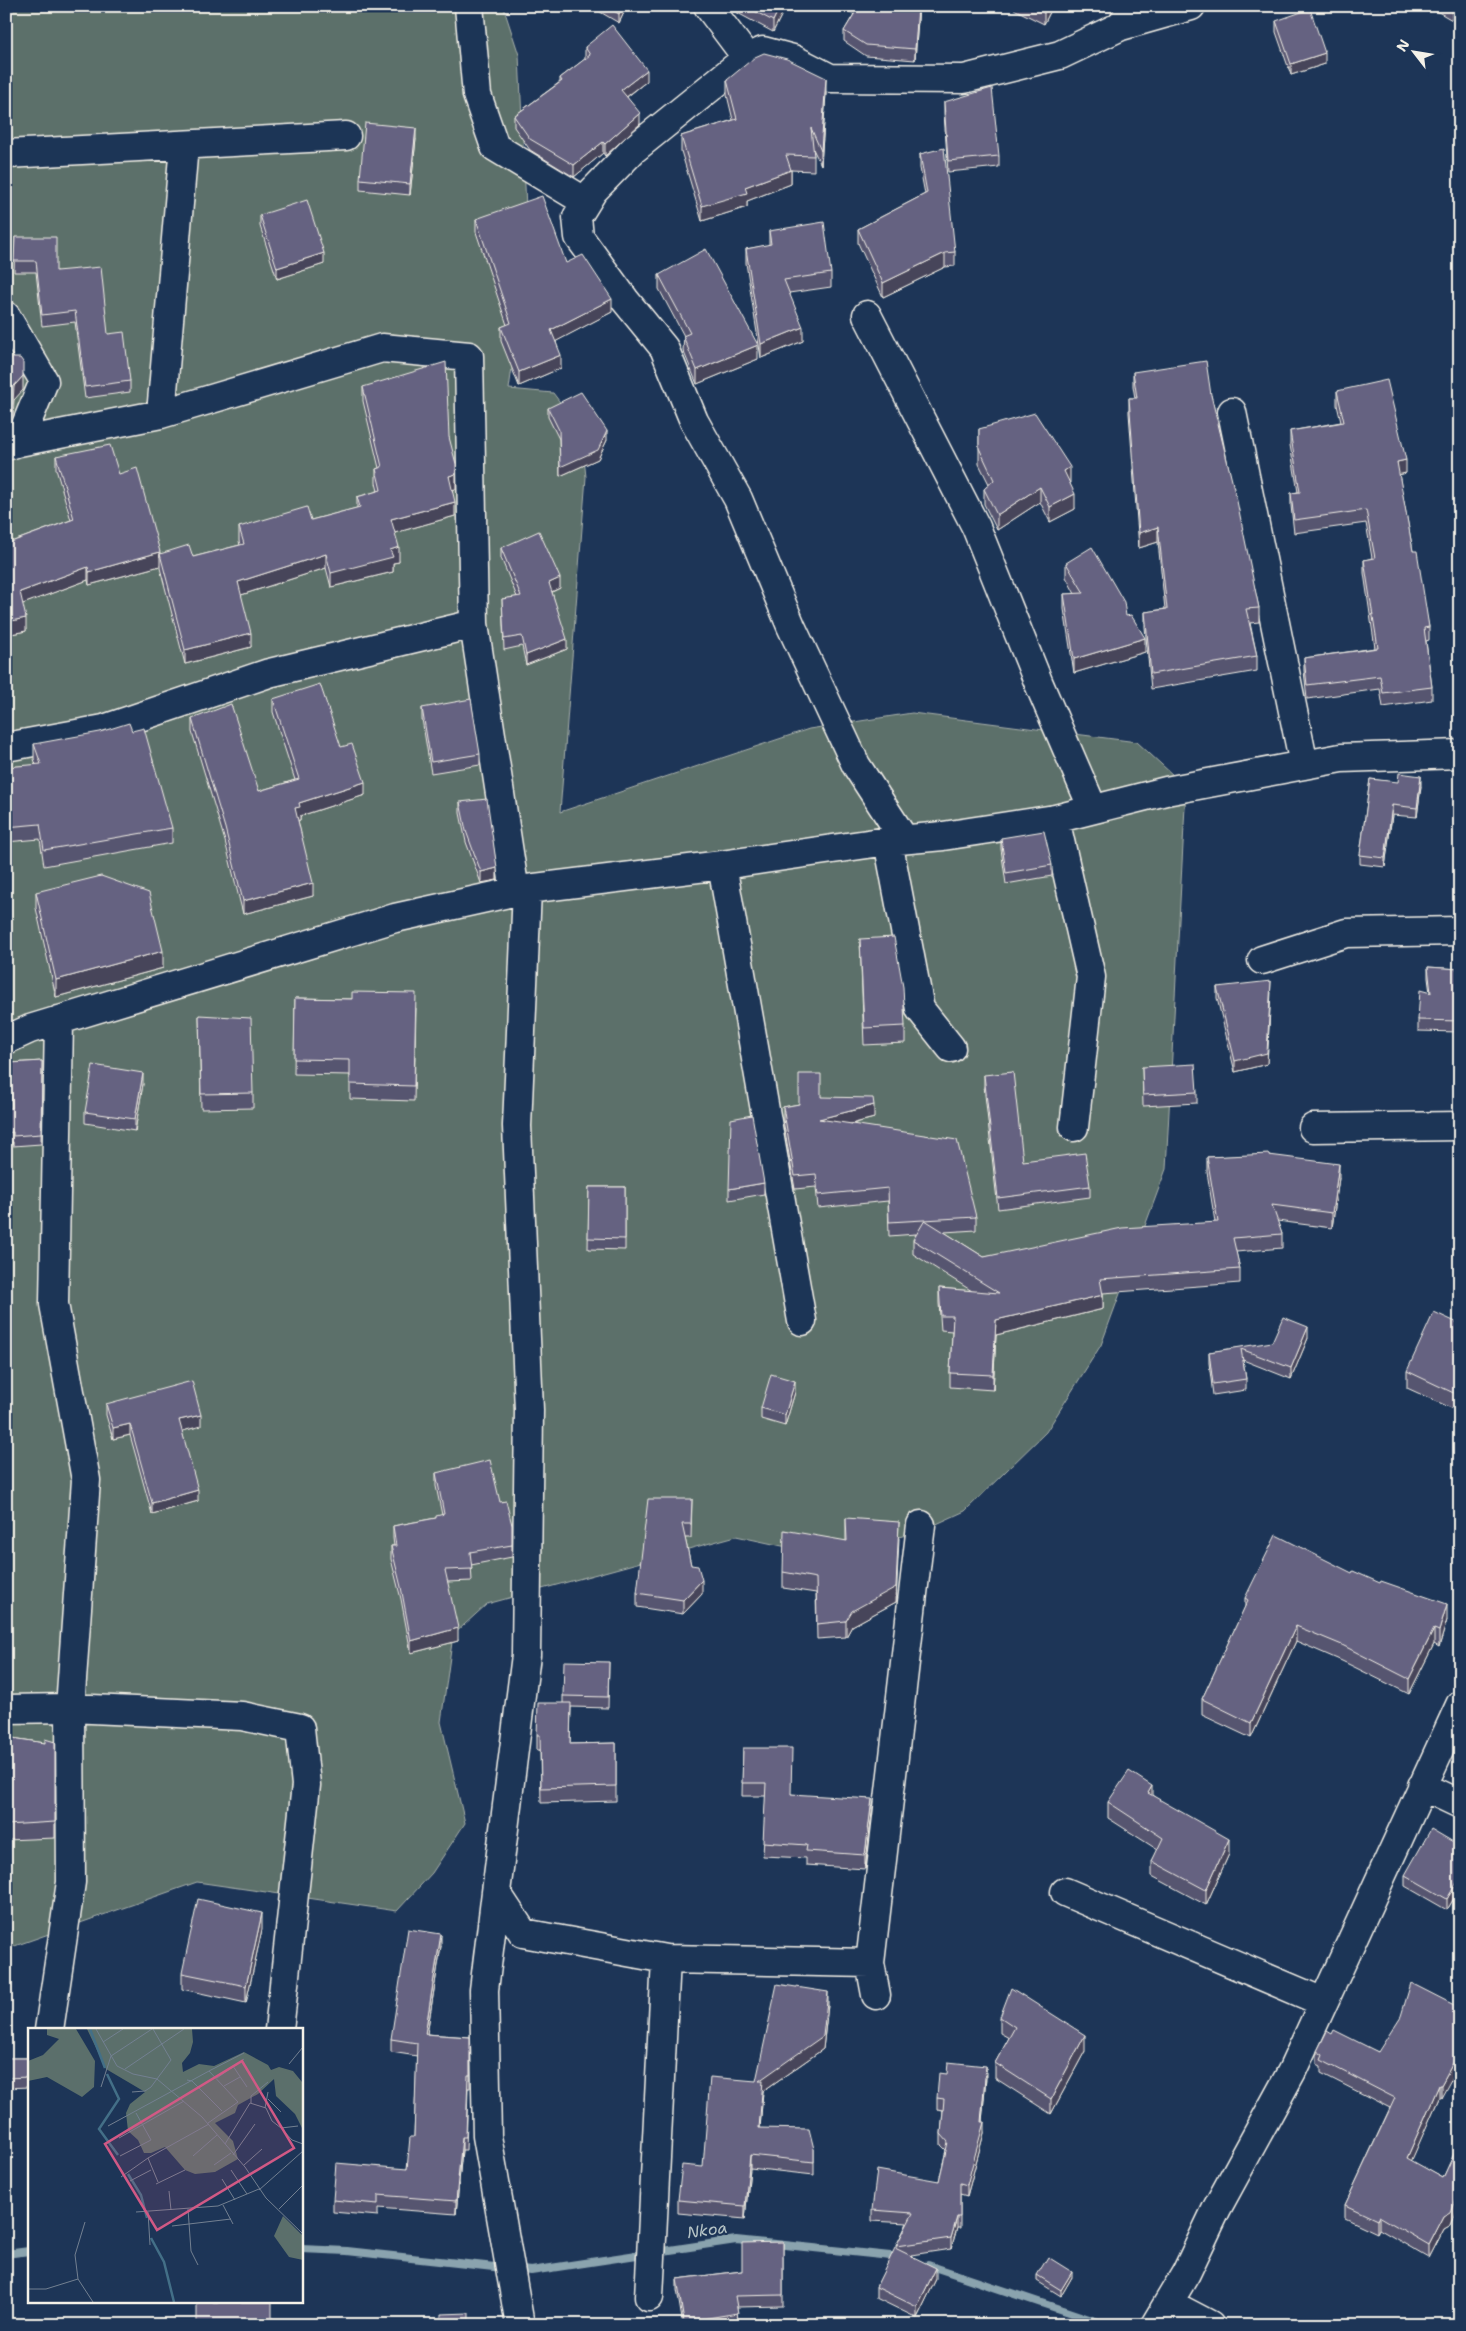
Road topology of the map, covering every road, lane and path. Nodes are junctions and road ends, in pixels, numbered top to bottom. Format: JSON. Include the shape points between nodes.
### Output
{"nodes":[{"id":1,"x":468,"y":6,"type":"edge"},
{"id":2,"x":708,"y":6,"type":"edge"},
{"id":3,"x":1191,"y":6,"type":"edge"},
{"id":4,"x":1127,"y":16,"type":"edge"},
{"id":5,"x":747,"y":58,"type":"junction"},
{"id":6,"x":346,"y":136,"type":"dead end"},
{"id":7,"x":184,"y":145,"type":"junction"},
{"id":8,"x":6,"y":154,"type":"edge"},
{"id":9,"x":586,"y":202,"type":"junction"},
{"id":10,"x":6,"y":316,"type":"edge"},
{"id":11,"x":867,"y":316,"type":"dead end"},
{"id":12,"x":1232,"y":412,"type":"dead end"},
{"id":13,"x":161,"y":414,"type":"junction"},
{"id":14,"x":13,"y":444,"type":"edge"},
{"id":15,"x":474,"y":624,"type":"junction"},
{"id":16,"x":6,"y":747,"type":"edge"},
{"id":17,"x":1460,"y":754,"type":"edge"},
{"id":18,"x":1304,"y":765,"type":"junction"},
{"id":19,"x":1093,"y":809,"type":"junction"},
{"id":20,"x":1054,"y":819,"type":"junction"},
{"id":21,"x":896,"y":840,"type":"junction"},
{"id":22,"x":722,"y":865,"type":"junction"},
{"id":23,"x":521,"y":891,"type":"junction"},
{"id":24,"x":1460,"y":931,"type":"edge"},
{"id":25,"x":1262,"y":960,"type":"dead end"},
{"id":26,"x":59,"y":1020,"type":"junction"},
{"id":27,"x":6,"y":1040,"type":"edge"},
{"id":28,"x":951,"y":1048,"type":"dead end"},
{"id":29,"x":1460,"y":1126,"type":"edge"},
{"id":30,"x":1074,"y":1127,"type":"dead end"},
{"id":31,"x":1313,"y":1128,"type":"dead end"},
{"id":32,"x":802,"y":1321,"type":"dead end"},
{"id":33,"x":921,"y":1525,"type":"dead end"},
{"id":34,"x":1460,"y":1705,"type":"edge"},
{"id":35,"x":70,"y":1708,"type":"junction"},
{"id":36,"x":6,"y":1709,"type":"edge"},
{"id":37,"x":1422,"y":1786,"type":"junction"},
{"id":38,"x":1460,"y":1804,"type":"edge"},
{"id":39,"x":496,"y":1892,"type":"junction"},
{"id":40,"x":1065,"y":1892,"type":"dead end"},
{"id":41,"x":666,"y":1959,"type":"junction"},
{"id":42,"x":870,"y":1962,"type":"junction"},
{"id":43,"x":876,"y":1995,"type":"dead end"},
{"id":44,"x":1323,"y":2002,"type":"junction"},
{"id":45,"x":50,"y":2028,"type":"edge"},
{"id":46,"x":279,"y":2028,"type":"edge"},
{"id":47,"x":650,"y":2297,"type":"dead end"},
{"id":48,"x":1161,"y":2314,"type":"edge"},
{"id":49,"x":520,"y":2325,"type":"edge"},
{"id":50,"x":1210,"y":2325,"type":"edge"}],
"edges":[{"from":1,"to":9,"type":"street","via":[[477,95],[495,147]]},
{"from":2,"to":5,"type":"street"},
{"from":3,"to":4,"type":"street"},
{"from":4,"to":5,"type":"street","via":[[1060,55],[964,79],[830,78],[792,59],[763,51]]},
{"from":5,"to":9,"type":"street","via":[[634,149]]},
{"from":6,"to":7,"type":"street"},
{"from":7,"to":8,"type":"street"},
{"from":7,"to":13,"type":"street"},
{"from":9,"to":21,"type":"street","via":[[578,217],[579,237],[664,348],[694,421],[738,499],[791,626],[856,765]]},
{"from":10,"to":14,"type":"street","via":[[44,381]]},
{"from":11,"to":19,"type":"street","via":[[976,527]]},
{"from":12,"to":18,"type":"street"},
{"from":13,"to":14,"type":"street"},
{"from":13,"to":15,"type":"street","via":[[382,348],[469,356]]},
{"from":15,"to":16,"type":"street","via":[[269,673],[104,729]]},
{"from":15,"to":23,"type":"street"},
{"from":17,"to":18,"type":"street","via":[[1341,758]]},
{"from":18,"to":19,"type":"street"},
{"from":19,"to":20,"type":"street"},
{"from":20,"to":21,"type":"street"},
{"from":20,"to":30,"type":"street","via":[[1091,977]]},
{"from":21,"to":22,"type":"street"},
{"from":21,"to":28,"type":"street","via":[[920,1009]]},
{"from":22,"to":23,"type":"street"},
{"from":22,"to":32,"type":"street"},
{"from":23,"to":26,"type":"street","via":[[395,918]]},
{"from":23,"to":39,"type":"street","via":[[517,1126],[529,1410],[526,1654]]},
{"from":24,"to":25,"type":"street","via":[[1346,933]]},
{"from":26,"to":27,"type":"street"},
{"from":26,"to":35,"type":"street","via":[[54,1304],[86,1480]]},
{"from":29,"to":31,"type":"street"},
{"from":33,"to":42,"type":"street"},
{"from":34,"to":37,"type":"street"},
{"from":35,"to":36,"type":"street"},
{"from":35,"to":45,"type":"street","via":[[71,1882]]},
{"from":35,"to":46,"type":"street","via":[[242,1716],[300,1728],[306,1785]]},
{"from":37,"to":38,"type":"street"},
{"from":37,"to":44,"type":"street"},
{"from":39,"to":41,"type":"street","via":[[523,1933]]},
{"from":39,"to":49,"type":"street","via":[[484,1990],[486,2136]]},
{"from":40,"to":44,"type":"street"},
{"from":41,"to":42,"type":"street"},
{"from":41,"to":47,"type":"street"},
{"from":42,"to":43,"type":"street"},
{"from":44,"to":48,"type":"street","via":[[1292,2071],[1217,2208],[1186,2273]]},
{"from":48,"to":50,"type":"street"}]}
